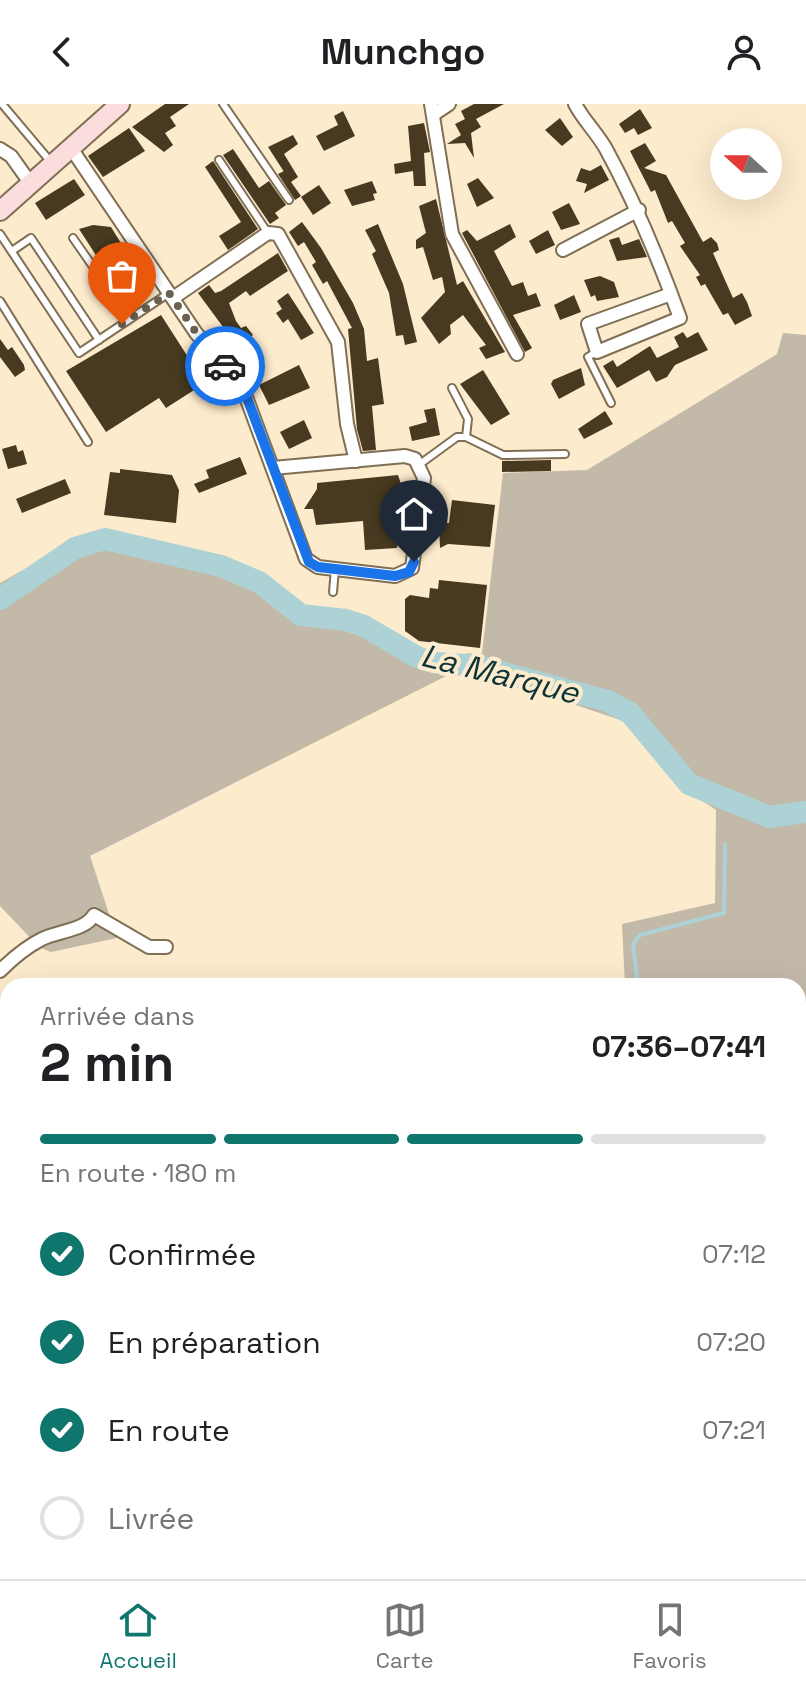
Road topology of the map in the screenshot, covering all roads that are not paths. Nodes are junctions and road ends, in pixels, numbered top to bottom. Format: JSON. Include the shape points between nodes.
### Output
{"nodes":[{"id":1,"x":2,"y":104,"type":"edge"},
{"id":2,"x":120,"y":104,"type":"edge"},
{"id":3,"x":223,"y":104,"type":"edge"},
{"id":4,"x":449,"y":104,"type":"edge"},
{"id":5,"x":575,"y":104,"type":"edge"},
{"id":6,"x":433,"y":109,"type":"edge"},
{"id":7,"x":71,"y":148,"type":"junction"},
{"id":8,"x":0,"y":149,"type":"edge"},
{"id":9,"x":219,"y":160,"type":"dead end"},
{"id":10,"x":53,"y":164,"type":"junction"},
{"id":11,"x":31,"y":184,"type":"junction"},
{"id":12,"x":289,"y":200,"type":"dead end"},
{"id":13,"x":639,"y":210,"type":"junction"},
{"id":14,"x":0,"y":211,"type":"edge"},
{"id":15,"x":0,"y":234,"type":"edge"},
{"id":16,"x":273,"y":234,"type":"junction"},
{"id":17,"x":73,"y":238,"type":"dead end"},
{"id":18,"x":563,"y":250,"type":"dead end"},
{"id":19,"x":12,"y":251,"type":"junction"},
{"id":20,"x":156,"y":274,"type":"junction"},
{"id":21,"x":671,"y":294,"type":"junction"},
{"id":22,"x":171,"y":296,"type":"junction"},
{"id":23,"x":0,"y":301,"type":"edge"},
{"id":24,"x":99,"y":340,"type":"junction"},
{"id":25,"x":597,"y":352,"type":"junction"},
{"id":26,"x":517,"y":354,"type":"dead end"},
{"id":27,"x":452,"y":388,"type":"dead end"},
{"id":28,"x":611,"y":403,"type":"dead end"},
{"id":29,"x":466,"y":437,"type":"junction"},
{"id":30,"x":88,"y":442,"type":"dead end"},
{"id":31,"x":565,"y":454,"type":"dead end"},
{"id":32,"x":356,"y":461,"type":"junction"},
{"id":33,"x":420,"y":464,"type":"junction"},
{"id":34,"x":273,"y":468,"type":"junction"},
{"id":35,"x":335,"y":569,"type":"junction"},
{"id":36,"x":333,"y":592,"type":"dead end"},
{"id":37,"x":166,"y":947,"type":"dead end"},
{"id":38,"x":0,"y":971,"type":"edge"}],
"edges":[{"from":1,"to":10,"type":"lane"},
{"from":2,"to":7,"type":"street"},
{"from":3,"to":12,"type":"lane"},
{"from":4,"to":6,"type":"street"},
{"from":5,"to":13,"type":"street"},
{"from":6,"to":26,"type":"street","via":[[452,234]]},
{"from":7,"to":10,"type":"street"},
{"from":7,"to":20,"type":"street"},
{"from":8,"to":11,"type":"street"},
{"from":9,"to":16,"type":"lane"},
{"from":10,"to":11,"type":"street"},
{"from":11,"to":14,"type":"street"},
{"from":13,"to":18,"type":"street"},
{"from":13,"to":21,"type":"street"},
{"from":15,"to":19,"type":"lane"},
{"from":16,"to":22,"type":"street"},
{"from":16,"to":32,"type":"street","via":[[335,336]]},
{"from":17,"to":20,"type":"lane","via":[[117,301]]},
{"from":19,"to":24,"type":"lane","via":[[31,238]]},
{"from":19,"to":24,"type":"lane","via":[[79,353]]},
{"from":20,"to":22,"type":"street"},
{"from":21,"to":25,"type":"street","via":[[680,318]]},
{"from":21,"to":25,"type":"street","via":[[588,324]]},
{"from":22,"to":24,"type":"lane"},
{"from":22,"to":34,"type":"street","via":[[242,386]]},
{"from":23,"to":30,"type":"lane"},
{"from":25,"to":28,"type":"lane","via":[[588,357]]},
{"from":27,"to":29,"type":"lane","via":[[468,419]]},
{"from":29,"to":31,"type":"lane","via":[[503,455]]},
{"from":29,"to":33,"type":"lane","via":[[457,437]]},
{"from":32,"to":33,"type":"street","via":[[405,456]]},
{"from":32,"to":34,"type":"street"},
{"from":33,"to":35,"type":"street","via":[[424,478],[412,568],[395,576]]},
{"from":34,"to":35,"type":"street","via":[[306,559]]},
{"from":35,"to":36,"type":"lane"},
{"from":37,"to":38,"type":"street","via":[[149,947],[94,915],[79,927],[39,940]]}]}
